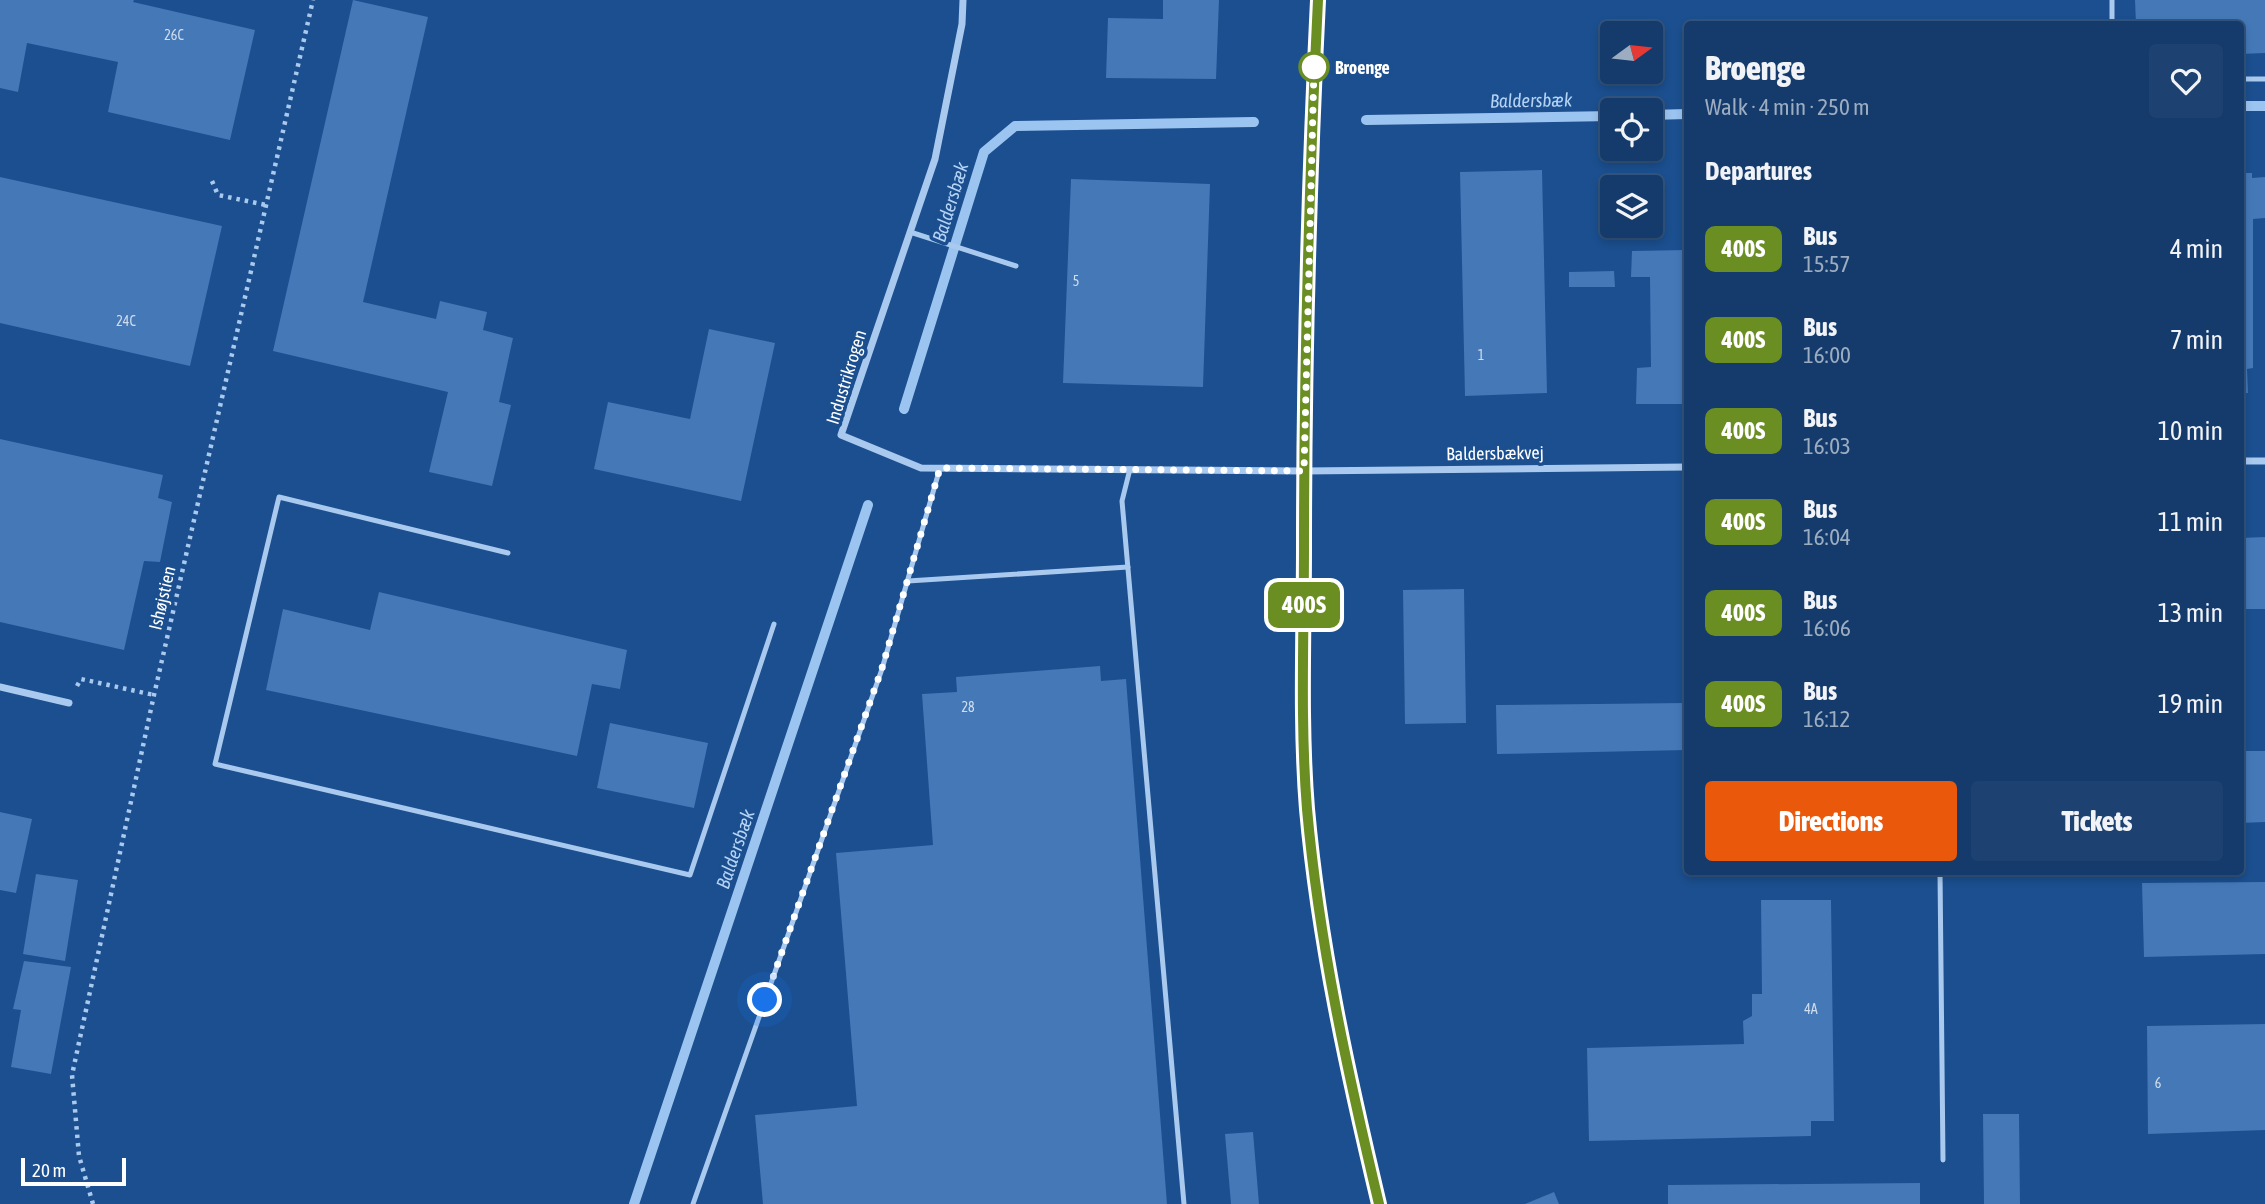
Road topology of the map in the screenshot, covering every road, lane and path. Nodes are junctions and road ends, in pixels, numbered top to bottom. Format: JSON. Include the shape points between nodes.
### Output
{"nodes":[{"id":1,"x":313,"y":0,"type":"edge"},
{"id":2,"x":963,"y":0,"type":"edge"},
{"id":3,"x":1318,"y":0,"type":"edge"},
{"id":4,"x":2112,"y":0,"type":"edge"},
{"id":5,"x":2112,"y":21,"type":"edge"},
{"id":6,"x":2244,"y":79,"type":"edge"},
{"id":7,"x":2265,"y":79,"type":"edge"},
{"id":8,"x":212,"y":181,"type":"dead end"},
{"id":9,"x":266,"y":205,"type":"junction"},
{"id":10,"x":910,"y":232,"type":"junction"},
{"id":11,"x":1016,"y":267,"type":"dead end"},
{"id":12,"x":2244,"y":461,"type":"edge"},
{"id":13,"x":2265,"y":461,"type":"edge"},
{"id":14,"x":1684,"y":467,"type":"edge"},
{"id":15,"x":940,"y":468,"type":"junction"},
{"id":16,"x":1130,"y":469,"type":"junction"},
{"id":17,"x":1304,"y":471,"type":"junction"},
{"id":18,"x":509,"y":554,"type":"dead end"},
{"id":19,"x":1128,"y":567,"type":"junction"},
{"id":20,"x":908,"y":581,"type":"junction"},
{"id":21,"x":774,"y":624,"type":"dead end"},
{"id":22,"x":0,"y":687,"type":"edge"},
{"id":23,"x":154,"y":695,"type":"junction"},
{"id":24,"x":69,"y":703,"type":"joint"},
{"id":25,"x":1940,"y":875,"type":"edge"},
{"id":26,"x":1943,"y":1160,"type":"dead end"},
{"id":27,"x":93,"y":1204,"type":"edge"},
{"id":28,"x":693,"y":1204,"type":"edge"},
{"id":29,"x":1184,"y":1204,"type":"edge"},
{"id":30,"x":1379,"y":1204,"type":"edge"}],
"edges":[{"from":1,"to":9,"type":"path","name":"Ishøjstien"},
{"from":2,"to":10,"type":"street","name":"Industrikrogen","via":[[935,159]]},
{"from":3,"to":17,"type":"street"},
{"from":4,"to":5,"type":"lane"},
{"from":6,"to":7,"type":"lane"},
{"from":8,"to":9,"type":"path","via":[[218,195]]},
{"from":9,"to":23,"type":"path","name":"Ishøjstien"},
{"from":10,"to":11,"type":"lane"},
{"from":10,"to":15,"type":"street","name":"Industrikrogen","via":[[841,435],[921,467]]},
{"from":12,"to":13,"type":"street"},
{"from":14,"to":17,"type":"street","name":"Baldersbækvej"},
{"from":15,"to":16,"type":"street","name":"Industrikrogen"},
{"from":15,"to":20,"type":"lane"},
{"from":16,"to":17,"type":"street","name":"Industrikrogen"},
{"from":16,"to":19,"type":"lane","via":[[1122,501]]},
{"from":17,"to":30,"type":"street","via":[[1307,807],[1324,943]]},
{"from":18,"to":21,"type":"lane","via":[[279,497],[215,764],[690,875]]},
{"from":19,"to":20,"type":"lane"},
{"from":19,"to":29,"type":"lane"},
{"from":20,"to":28,"type":"lane","via":[[882,668]]},
{"from":22,"to":24,"type":"street"},
{"from":23,"to":24,"type":"path","via":[[81,679]]},
{"from":23,"to":27,"type":"path","name":"Ishøjstien","via":[[72,1075],[79,1156]]},
{"from":25,"to":26,"type":"lane"}]}
